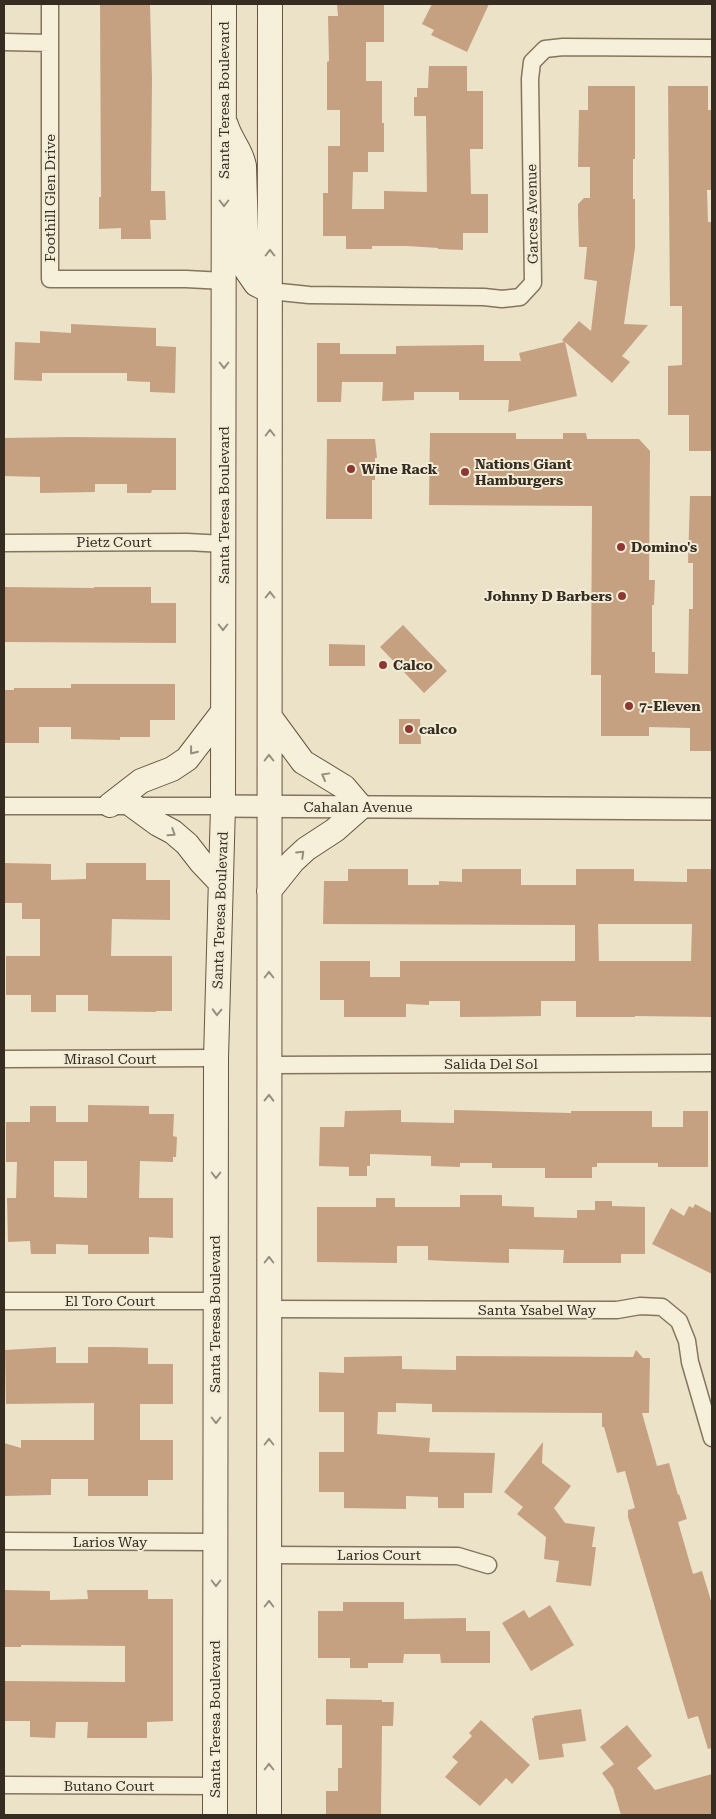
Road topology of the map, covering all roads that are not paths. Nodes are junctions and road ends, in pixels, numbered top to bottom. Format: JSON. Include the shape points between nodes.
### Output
{"nodes":[{"id":1,"x":50,"y":4,"type":"edge"},
{"id":2,"x":224,"y":4,"type":"edge"},
{"id":3,"x":270,"y":4,"type":"edge"},
{"id":4,"x":4,"y":42,"type":"edge"},
{"id":5,"x":50,"y":43,"type":"junction"},
{"id":6,"x":712,"y":48,"type":"edge"},
{"id":7,"x":224,"y":119,"type":"junction"},
{"id":8,"x":224,"y":281,"type":"junction"},
{"id":9,"x":270,"y":291,"type":"junction"},
{"id":10,"x":4,"y":543,"type":"edge"},
{"id":11,"x":224,"y":544,"type":"junction"},
{"id":12,"x":223,"y":712,"type":"junction"},
{"id":13,"x":270,"y":718,"type":"junction"},
{"id":14,"x":121,"y":805,"type":"junction"},
{"id":15,"x":4,"y":806,"type":"edge"},
{"id":16,"x":223,"y":806,"type":"junction"},
{"id":17,"x":269,"y":806,"type":"junction"},
{"id":18,"x":361,"y":807,"type":"junction"},
{"id":19,"x":712,"y":809,"type":"edge"},
{"id":20,"x":220,"y":882,"type":"junction"},
{"id":21,"x":269,"y":891,"type":"junction"},
{"id":22,"x":216,"y":1058,"type":"junction"},
{"id":23,"x":4,"y":1059,"type":"edge"},
{"id":24,"x":712,"y":1063,"type":"edge"},
{"id":25,"x":270,"y":1065,"type":"junction"},
{"id":26,"x":4,"y":1301,"type":"edge"},
{"id":27,"x":215,"y":1301,"type":"junction"},
{"id":28,"x":269,"y":1309,"type":"junction"},
{"id":29,"x":712,"y":1438,"type":"edge"},
{"id":30,"x":4,"y":1541,"type":"edge"},
{"id":31,"x":216,"y":1542,"type":"junction"},
{"id":32,"x":269,"y":1555,"type":"junction"},
{"id":33,"x":488,"y":1565,"type":"dead end"},
{"id":34,"x":4,"y":1785,"type":"edge"},
{"id":35,"x":215,"y":1786,"type":"junction"},
{"id":36,"x":215,"y":1815,"type":"edge"},
{"id":37,"x":269,"y":1815,"type":"edge"}],
"edges":[{"from":1,"to":5,"type":"street","name":"Foothill Glen Drive"},
{"from":2,"to":7,"type":"main road","name":"Santa Teresa Boulevard"},
{"from":9,"to":3,"type":"main road","one_way":true},
{"from":4,"to":5,"type":"street"},
{"from":5,"to":8,"type":"street","name":"Foothill Glen Drive","via":[[50,279]]},
{"from":6,"to":9,"type":"street","name":"Garces Avenue","via":[[563,47],[545,49],[532,62],[533,283],[520,297],[309,295]]},
{"from":7,"to":8,"type":"main road","name":"Santa Teresa Boulevard","one_way":true},
{"from":7,"to":9,"type":"main road","via":[[244,166],[247,271],[256,284]]},
{"from":8,"to":11,"type":"main road","name":"Santa Teresa Boulevard","one_way":true},
{"from":13,"to":9,"type":"main road","one_way":true},
{"from":10,"to":11,"type":"street","name":"Pietz Court"},
{"from":11,"to":12,"type":"main road","name":"Santa Teresa Boulevard","one_way":true},
{"from":12,"to":14,"type":"main road","one_way":true,"via":[[187,759],[172,769],[141,781]]},
{"from":12,"to":16,"type":"main road","name":"Santa Teresa Boulevard"},
{"from":17,"to":13,"type":"main road","one_way":true},
{"from":18,"to":13,"type":"main road","one_way":true,"via":[[344,787],[303,762]]},
{"from":14,"to":15,"type":"street","name":"Cahalan Avenue"},
{"from":14,"to":16,"type":"street","name":"Cahalan Avenue"},
{"from":14,"to":20,"type":"main road","one_way":true,"via":[[173,832]]},
{"from":16,"to":17,"type":"street","name":"Cahalan Avenue"},
{"from":16,"to":20,"type":"main road","name":"Santa Teresa Boulevard"},
{"from":17,"to":18,"type":"street","name":"Cahalan Avenue"},
{"from":17,"to":21,"type":"main road"},
{"from":18,"to":19,"type":"street","name":"Cahalan Avenue"},
{"from":21,"to":18,"type":"main road","one_way":true,"via":[[306,849]]},
{"from":20,"to":22,"type":"main road","name":"Santa Teresa Boulevard","one_way":true},
{"from":25,"to":21,"type":"main road","one_way":true},
{"from":22,"to":23,"type":"street","name":"Mirasol Court"},
{"from":22,"to":27,"type":"main road","name":"Santa Teresa Boulevard","one_way":true},
{"from":24,"to":25,"type":"street","name":"Salida Del Sol"},
{"from":28,"to":25,"type":"main road","one_way":true},
{"from":26,"to":27,"type":"street","name":"El Toro Court"},
{"from":27,"to":31,"type":"main road","name":"Santa Teresa Boulevard","one_way":true},
{"from":28,"to":29,"type":"street","name":"Santa Ysabel Way","via":[[662,1308],[679,1321],[687,1341]]},
{"from":32,"to":28,"type":"main road","one_way":true},
{"from":30,"to":31,"type":"street","name":"Larios Way"},
{"from":31,"to":35,"type":"main road","name":"Santa Teresa Boulevard","one_way":true},
{"from":32,"to":33,"type":"street","name":"Larios Court","via":[[458,1556]]},
{"from":37,"to":32,"type":"main road","one_way":true},
{"from":34,"to":35,"type":"street","name":"Butano Court"},
{"from":35,"to":36,"type":"main road","name":"Santa Teresa Boulevard"}]}
